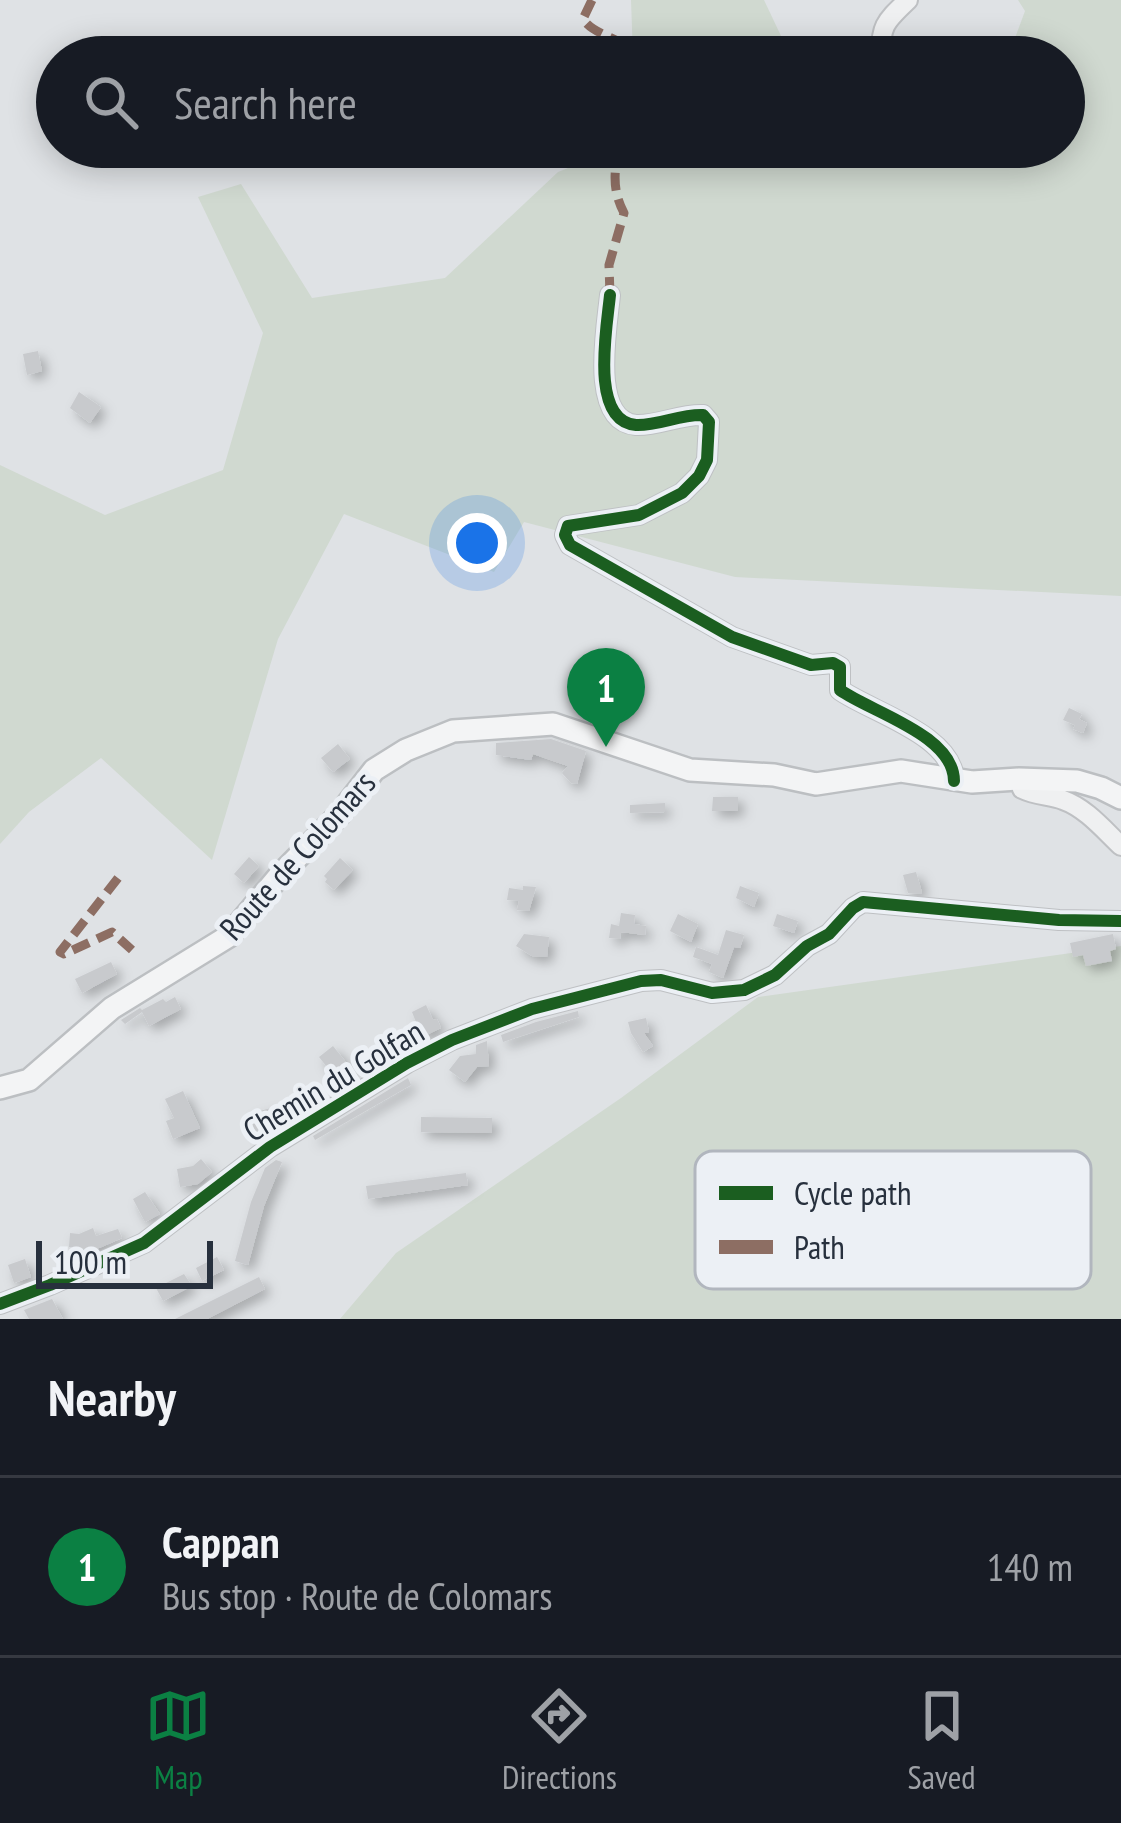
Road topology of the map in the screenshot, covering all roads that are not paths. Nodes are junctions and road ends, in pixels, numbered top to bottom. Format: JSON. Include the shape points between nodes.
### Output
{"nodes":[{"id":1,"x":908,"y":0,"type":"edge"},
{"id":2,"x":882,"y":36,"type":"edge"},
{"id":3,"x":610,"y":296,"type":"dead end"},
{"id":4,"x":1019,"y":779,"type":"junction"},
{"id":5,"x":954,"y":781,"type":"junction"},
{"id":6,"x":1121,"y":798,"type":"edge"},
{"id":7,"x":1121,"y":846,"type":"edge"},
{"id":8,"x":1121,"y":921,"type":"edge"},
{"id":9,"x":0,"y":1088,"type":"edge"},
{"id":10,"x":0,"y":1304,"type":"edge"}],
"edges":[{"from":1,"to":2,"type":"street"},
{"from":3,"to":5,"type":"street","via":[[604,383],[615,416],[642,426],[703,415],[707,460],[682,493],[639,515],[568,526],[570,545],[733,638],[840,667],[840,690],[929,739],[952,764]]},
{"from":4,"to":5,"type":"main road","name":"Route de Colomars"},
{"from":4,"to":6,"type":"main road","name":"Route de Colomars","via":[[1077,781]]},
{"from":4,"to":7,"type":"street","via":[[1022,790],[1075,805]]},
{"from":5,"to":9,"type":"main road","name":"Route de Colomars","via":[[901,771],[816,784],[698,771],[553,724],[439,735],[374,770],[230,936],[112,1008],[29,1080]]},
{"from":8,"to":10,"type":"street","name":"Chemin du Golfan","via":[[863,902],[775,975],[744,990],[712,993],[653,980],[532,1009],[452,1040],[312,1120],[144,1243]]}]}
